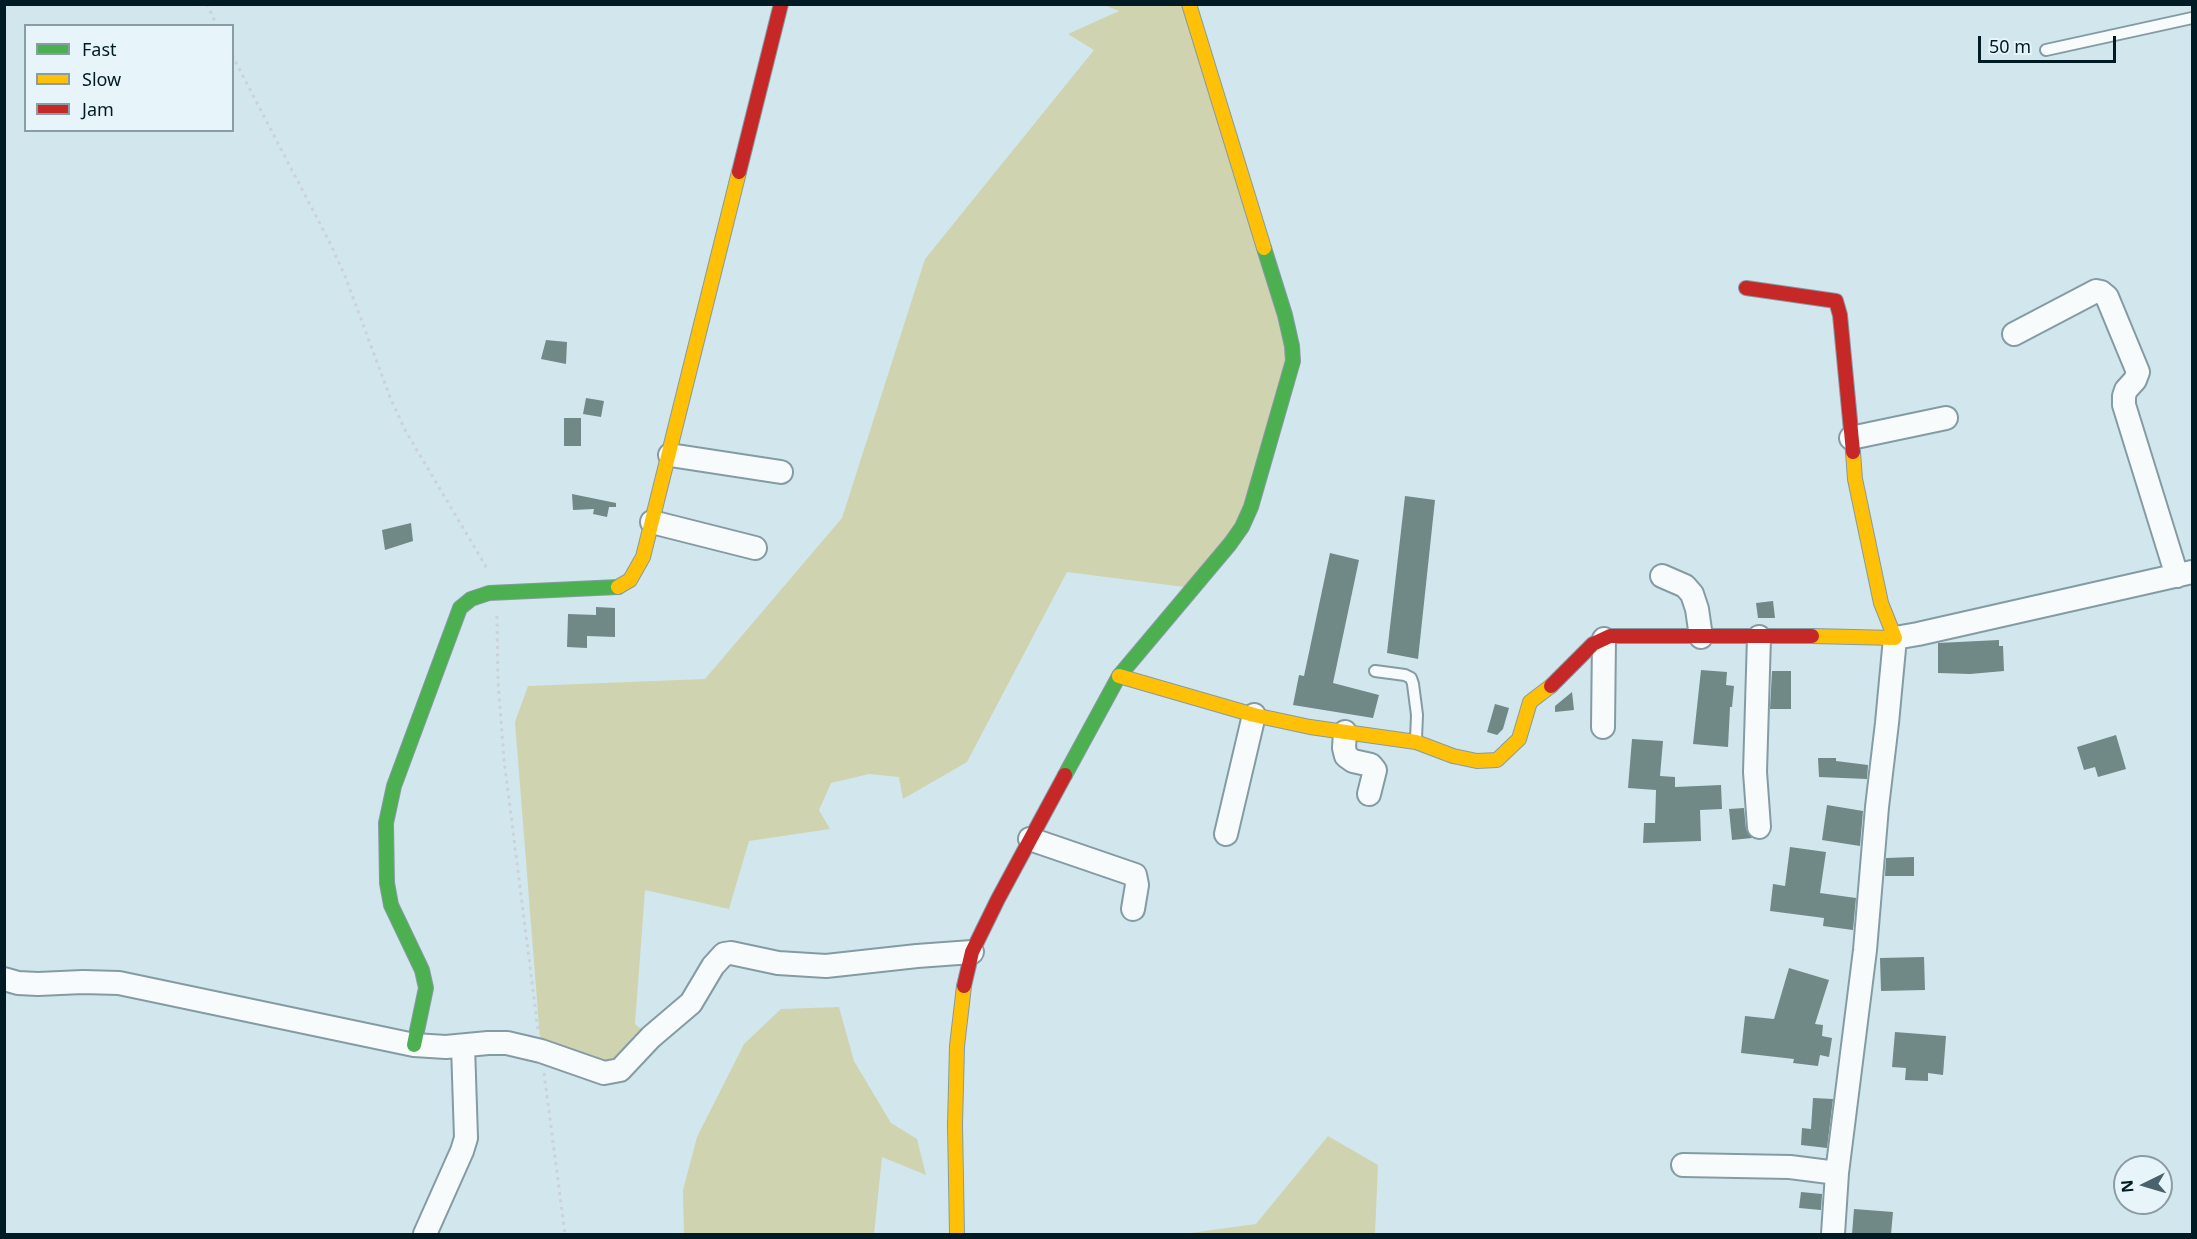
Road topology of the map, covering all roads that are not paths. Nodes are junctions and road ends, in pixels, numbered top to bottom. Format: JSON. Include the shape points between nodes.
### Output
{"nodes":[{"id":1,"x":781,"y":4,"type":"edge"},
{"id":2,"x":1189,"y":4,"type":"edge"},
{"id":3,"x":2193,"y":18,"type":"edge"},
{"id":4,"x":2046,"y":50,"type":"dead end"},
{"id":5,"x":1746,"y":288,"type":"dead end"},
{"id":6,"x":2014,"y":334,"type":"dead end"},
{"id":7,"x":1946,"y":418,"type":"dead end"},
{"id":8,"x":1851,"y":438,"type":"junction"},
{"id":9,"x":670,"y":455,"type":"junction"},
{"id":10,"x":781,"y":472,"type":"dead end"},
{"id":11,"x":652,"y":522,"type":"junction"},
{"id":12,"x":755,"y":548,"type":"dead end"},
{"id":13,"x":2185,"y":574,"type":"edge"},
{"id":14,"x":1662,"y":576,"type":"dead end"},
{"id":15,"x":1701,"y":637,"type":"junction"},
{"id":16,"x":1759,"y":637,"type":"junction"},
{"id":17,"x":1895,"y":638,"type":"junction"},
{"id":18,"x":1604,"y":639,"type":"junction"},
{"id":19,"x":1375,"y":671,"type":"dead end"},
{"id":20,"x":1119,"y":676,"type":"junction"},
{"id":21,"x":1254,"y":715,"type":"junction"},
{"id":22,"x":1603,"y":727,"type":"dead end"},
{"id":23,"x":1345,"y":732,"type":"junction"},
{"id":24,"x":1416,"y":742,"type":"junction"},
{"id":25,"x":1369,"y":794,"type":"dead end"},
{"id":26,"x":1759,"y":827,"type":"dead end"},
{"id":27,"x":1226,"y":834,"type":"dead end"},
{"id":28,"x":1030,"y":839,"type":"junction"},
{"id":29,"x":1133,"y":909,"type":"dead end"},
{"id":30,"x":972,"y":952,"type":"junction"},
{"id":31,"x":4,"y":979,"type":"edge"},
{"id":32,"x":414,"y":1045,"type":"junction"},
{"id":33,"x":463,"y":1046,"type":"junction"},
{"id":34,"x":1683,"y":1165,"type":"dead end"},
{"id":35,"x":1837,"y":1173,"type":"junction"},
{"id":36,"x":425,"y":1234,"type":"edge"},
{"id":37,"x":957,"y":1234,"type":"edge"},
{"id":38,"x":1833,"y":1234,"type":"edge"}],
"edges":[{"from":1,"to":9,"type":"street"},
{"from":2,"to":20,"type":"street","via":[[1285,315],[1293,361],[1242,527]]},
{"from":3,"to":4,"type":"lane"},
{"from":5,"to":8,"type":"street","via":[[1836,301]]},
{"from":6,"to":13,"type":"street","via":[[2096,291],[2107,297],[2138,372],[2126,390],[2124,405]]},
{"from":7,"to":8,"type":"street"},
{"from":8,"to":17,"type":"street","via":[[1855,479],[1881,603]]},
{"from":9,"to":10,"type":"street"},
{"from":9,"to":11,"type":"street"},
{"from":11,"to":12,"type":"street"},
{"from":11,"to":32,"type":"street","via":[[640,564],[620,587],[489,593],[460,608],[394,786],[386,823],[391,905],[426,987]]},
{"from":13,"to":17,"type":"street"},
{"from":14,"to":15,"type":"street","via":[[1685,586],[1692,594]]},
{"from":15,"to":16,"type":"street"},
{"from":15,"to":18,"type":"street","via":[[1657,634]]},
{"from":16,"to":17,"type":"street"},
{"from":16,"to":26,"type":"street","via":[[1755,772]]},
{"from":17,"to":35,"type":"street","via":[[1865,950]]},
{"from":18,"to":22,"type":"street"},
{"from":18,"to":24,"type":"street","via":[[1593,644],[1557,682],[1530,702],[1519,739],[1497,760],[1453,756]]},
{"from":19,"to":24,"type":"lane","via":[[1411,678],[1417,716]]},
{"from":20,"to":21,"type":"street"},
{"from":20,"to":28,"type":"street"},
{"from":21,"to":23,"type":"street"},
{"from":21,"to":27,"type":"street"},
{"from":23,"to":24,"type":"street"},
{"from":23,"to":25,"type":"street","via":[[1346,756],[1375,770]]},
{"from":28,"to":29,"type":"street","via":[[1135,875]]},
{"from":28,"to":30,"type":"street"},
{"from":30,"to":33,"type":"street","via":[[826,966],[724,954],[691,1003],[651,1036],[620,1070],[604,1073],[526,1047],[488,1043]]},
{"from":30,"to":37,"type":"street","via":[[957,1046]]},
{"from":31,"to":32,"type":"street","via":[[28,984],[119,983]]},
{"from":32,"to":33,"type":"street"},
{"from":33,"to":36,"type":"street","via":[[466,1138]]},
{"from":34,"to":35,"type":"street","via":[[1791,1167]]},
{"from":35,"to":38,"type":"street"}]}
